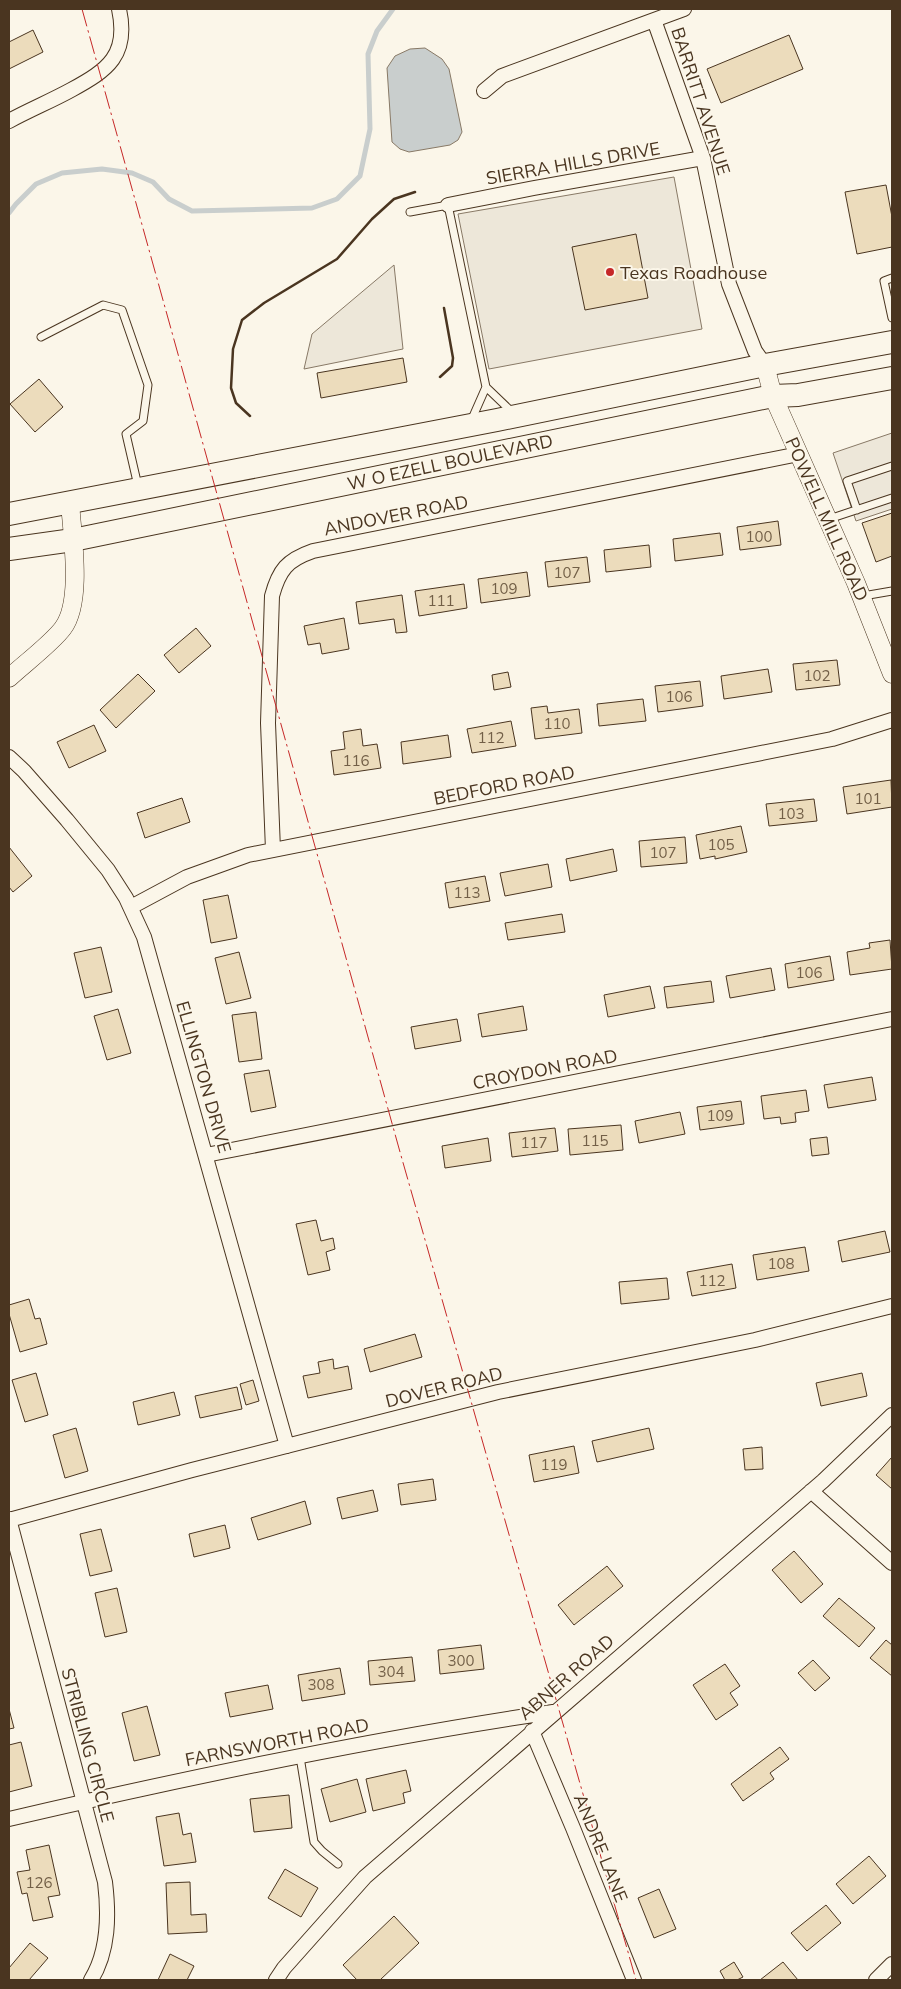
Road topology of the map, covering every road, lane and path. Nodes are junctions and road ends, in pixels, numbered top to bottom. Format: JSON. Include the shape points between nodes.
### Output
{"nodes":[{"id":1,"x":119,"y":9,"type":"edge"},
{"id":2,"x":684,"y":9,"type":"edge"},
{"id":3,"x":654,"y":20,"type":"junction"},
{"id":4,"x":484,"y":91,"type":"dead end"},
{"id":5,"x":9,"y":121,"type":"edge"},
{"id":6,"x":704,"y":158,"type":"junction"},
{"id":7,"x":448,"y":205,"type":"junction"},
{"id":8,"x":410,"y":212,"type":"dead end"},
{"id":9,"x":892,"y":278,"type":"edge"},
{"id":10,"x":892,"y":318,"type":"edge"},
{"id":11,"x":41,"y":337,"type":"dead end"},
{"id":12,"x":892,"y":342,"type":"edge"},
{"id":13,"x":765,"y":364,"type":"junction"},
{"id":14,"x":892,"y":378,"type":"edge"},
{"id":15,"x":486,"y":387,"type":"junction"},
{"id":16,"x":773,"y":396,"type":"junction"},
{"id":17,"x":516,"y":416,"type":"junction"},
{"id":18,"x":469,"y":426,"type":"junction"},
{"id":19,"x":799,"y":454,"type":"junction"},
{"id":20,"x":892,"y":466,"type":"edge"},
{"id":21,"x":139,"y":489,"type":"junction"},
{"id":22,"x":892,"y":498,"type":"edge"},
{"id":23,"x":70,"y":502,"type":"junction"},
{"id":24,"x":857,"y":510,"type":"junction"},
{"id":25,"x":9,"y":514,"type":"edge"},
{"id":26,"x":828,"y":520,"type":"junction"},
{"id":27,"x":73,"y":540,"type":"junction"},
{"id":28,"x":9,"y":549,"type":"edge"},
{"id":29,"x":892,"y":591,"type":"edge"},
{"id":30,"x":861,"y":596,"type":"junction"},
{"id":31,"x":892,"y":674,"type":"edge"},
{"id":32,"x":9,"y":678,"type":"edge"},
{"id":33,"x":892,"y":720,"type":"edge"},
{"id":34,"x":9,"y":757,"type":"edge"},
{"id":35,"x":273,"y":850,"type":"junction"},
{"id":36,"x":131,"y":907,"type":"junction"},
{"id":37,"x":892,"y":1019,"type":"edge"},
{"id":38,"x":206,"y":1155,"type":"junction"},
{"id":39,"x":892,"y":1306,"type":"edge"},
{"id":40,"x":892,"y":1415,"type":"edge"},
{"id":41,"x":287,"y":1446,"type":"junction"},
{"id":42,"x":811,"y":1491,"type":"junction"},
{"id":43,"x":9,"y":1520,"type":"edge"},
{"id":44,"x":892,"y":1563,"type":"edge"},
{"id":45,"x":554,"y":1712,"type":"junction"},
{"id":46,"x":532,"y":1732,"type":"junction"},
{"id":47,"x":300,"y":1756,"type":"junction"},
{"id":48,"x":84,"y":1802,"type":"junction"},
{"id":49,"x":9,"y":1819,"type":"edge"},
{"id":50,"x":338,"y":1864,"type":"dead end"},
{"id":51,"x":892,"y":1964,"type":"edge"},
{"id":52,"x":91,"y":1980,"type":"edge"},
{"id":53,"x":276,"y":1980,"type":"edge"},
{"id":54,"x":634,"y":1980,"type":"edge"},
{"id":55,"x":876,"y":1980,"type":"edge"}],
"edges":[{"from":1,"to":5,"type":"street","via":[[120,41],[108,66],[98,75]]},
{"from":2,"to":3,"type":"street"},
{"from":3,"to":4,"type":"street","via":[[502,76]]},
{"from":3,"to":6,"type":"street","name":"BARRITT AVENUE"},
{"from":6,"to":7,"type":"street","name":"SIERRA HILLS DRIVE"},
{"from":6,"to":13,"type":"street","name":"BARRITT AVENUE","via":[[729,284],[755,351]]},
{"from":7,"to":8,"type":"lane"},
{"from":7,"to":15,"type":"lane"},
{"from":9,"to":10,"type":"lane","via":[[884,280]]},
{"from":11,"to":21,"type":"lane","via":[[103,305],[122,310],[148,385],[143,421],[126,434]]},
{"from":12,"to":13,"type":"main road","name":"W O EZELL BOULEVARD"},
{"from":13,"to":16,"type":"street","name":"POWELL MILL ROAD"},
{"from":13,"to":17,"type":"main road","name":"W O EZELL BOULEVARD"},
{"from":14,"to":16,"type":"main road","name":"W O EZELL BOULEVARD","via":[[798,395]]},
{"from":15,"to":17,"type":"lane"},
{"from":15,"to":18,"type":"lane"},
{"from":16,"to":19,"type":"street","name":"POWELL MILL ROAD"},
{"from":16,"to":27,"type":"main road","name":"W O EZELL BOULEVARD"},
{"from":17,"to":18,"type":"main road","name":"W O EZELL BOULEVARD"},
{"from":18,"to":21,"type":"main road","name":"W O EZELL BOULEVARD"},
{"from":19,"to":26,"type":"street","name":"POWELL MILL ROAD"},
{"from":19,"to":35,"type":"street","name":"ANDOVER ROAD","via":[[298,556],[285,567],[272,596],[268,723]]},
{"from":20,"to":24,"type":"lane","via":[[847,481]]},
{"from":21,"to":23,"type":"main road","name":"W O EZELL BOULEVARD"},
{"from":22,"to":24,"type":"lane"},
{"from":23,"to":25,"type":"main road","name":"W O EZELL BOULEVARD"},
{"from":23,"to":27,"type":"street"},
{"from":24,"to":26,"type":"lane"},
{"from":26,"to":30,"type":"street","name":"POWELL MILL ROAD"},
{"from":27,"to":28,"type":"main road","name":"W O EZELL BOULEVARD"},
{"from":27,"to":32,"type":"street","via":[[74,603],[67,622],[62,631]]},
{"from":29,"to":30,"type":"lane"},
{"from":30,"to":31,"type":"street","name":"POWELL MILL ROAD"},
{"from":33,"to":35,"type":"street","name":"BEDFORD ROAD","via":[[832,739]]},
{"from":34,"to":36,"type":"street","name":"ELLINGTON DRIVE","via":[[108,870]]},
{"from":35,"to":36,"type":"street","name":"BEDFORD ROAD","via":[[202,871]]},
{"from":36,"to":38,"type":"street","name":"ELLINGTON DRIVE","via":[[148,947]]},
{"from":37,"to":38,"type":"street","name":"CROYDON ROAD"},
{"from":38,"to":41,"type":"street","name":"ELLINGTON DRIVE"},
{"from":39,"to":41,"type":"street","name":"DOVER ROAD","via":[[755,1340],[498,1392]]},
{"from":40,"to":42,"type":"street","name":"ABNER ROAD"},
{"from":41,"to":43,"type":"street","name":"DOVER ROAD"},
{"from":42,"to":44,"type":"street"},
{"from":42,"to":45,"type":"street","name":"ABNER ROAD"},
{"from":43,"to":48,"type":"street","name":"STRIBLING CIRCLE"},
{"from":45,"to":46,"type":"street","name":"ABNER ROAD"},
{"from":45,"to":47,"type":"street","name":"FARNSWORTH ROAD"},
{"from":46,"to":53,"type":"street","name":"ABNER ROAD","via":[[365,1877]]},
{"from":46,"to":54,"type":"street","name":"ANDRE LANE"},
{"from":47,"to":48,"type":"street","name":"FARNSWORTH ROAD"},
{"from":47,"to":50,"type":"lane","via":[[314,1842]]},
{"from":48,"to":49,"type":"street","name":"FARNSWORTH ROAD"},
{"from":48,"to":52,"type":"street","name":"STRIBLING CIRCLE","via":[[108,1906],[102,1954]]},
{"from":51,"to":55,"type":"street"}]}
